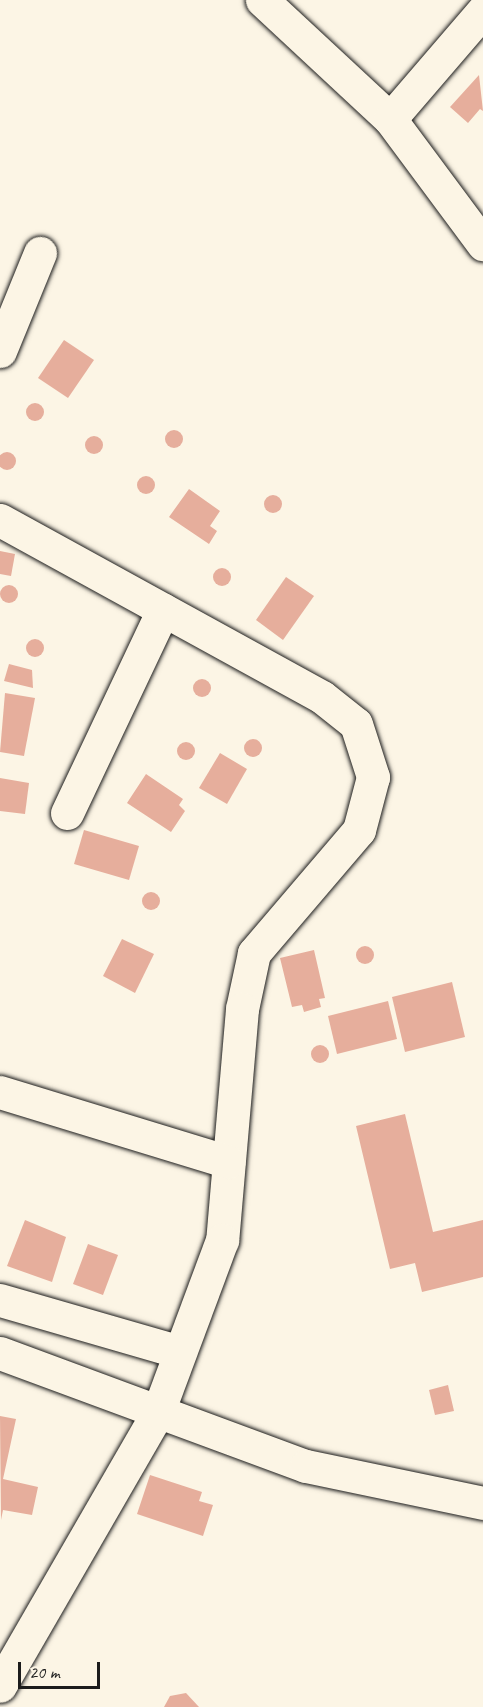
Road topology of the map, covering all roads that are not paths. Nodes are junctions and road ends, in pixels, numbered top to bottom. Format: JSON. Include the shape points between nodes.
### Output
{"nodes":[{"id":1,"x":268,"y":2,"type":"edge"},
{"id":2,"x":483,"y":11,"type":"edge"},
{"id":3,"x":390,"y":119,"type":"junction"},
{"id":4,"x":483,"y":244,"type":"edge"},
{"id":5,"x":40,"y":254,"type":"dead end"},
{"id":6,"x":0,"y":351,"type":"edge"},
{"id":7,"x":0,"y":520,"type":"edge"},
{"id":8,"x":163,"y":610,"type":"junction"},
{"id":9,"x":67,"y":813,"type":"dead end"},
{"id":10,"x":0,"y":1092,"type":"edge"},
{"id":11,"x":229,"y":1162,"type":"junction"},
{"id":12,"x":0,"y":1300,"type":"edge"},
{"id":13,"x":180,"y":1352,"type":"junction"},
{"id":14,"x":0,"y":1353,"type":"edge"},
{"id":15,"x":158,"y":1412,"type":"junction"},
{"id":16,"x":483,"y":1503,"type":"edge"},
{"id":17,"x":0,"y":1686,"type":"edge"}],
"edges":[{"from":1,"to":3,"type":"street"},
{"from":2,"to":3,"type":"street"},
{"from":3,"to":4,"type":"street"},
{"from":5,"to":6,"type":"street"},
{"from":7,"to":8,"type":"street"},
{"from":8,"to":9,"type":"street"},
{"from":8,"to":11,"type":"street","via":[[322,697],[356,724],[373,777],[359,830],[254,953],[242,1009]]},
{"from":10,"to":11,"type":"street"},
{"from":11,"to":13,"type":"street","via":[[222,1240]]},
{"from":12,"to":13,"type":"street"},
{"from":13,"to":15,"type":"street"},
{"from":14,"to":15,"type":"street"},
{"from":15,"to":16,"type":"street","via":[[306,1466]]},
{"from":15,"to":17,"type":"street"}]}
